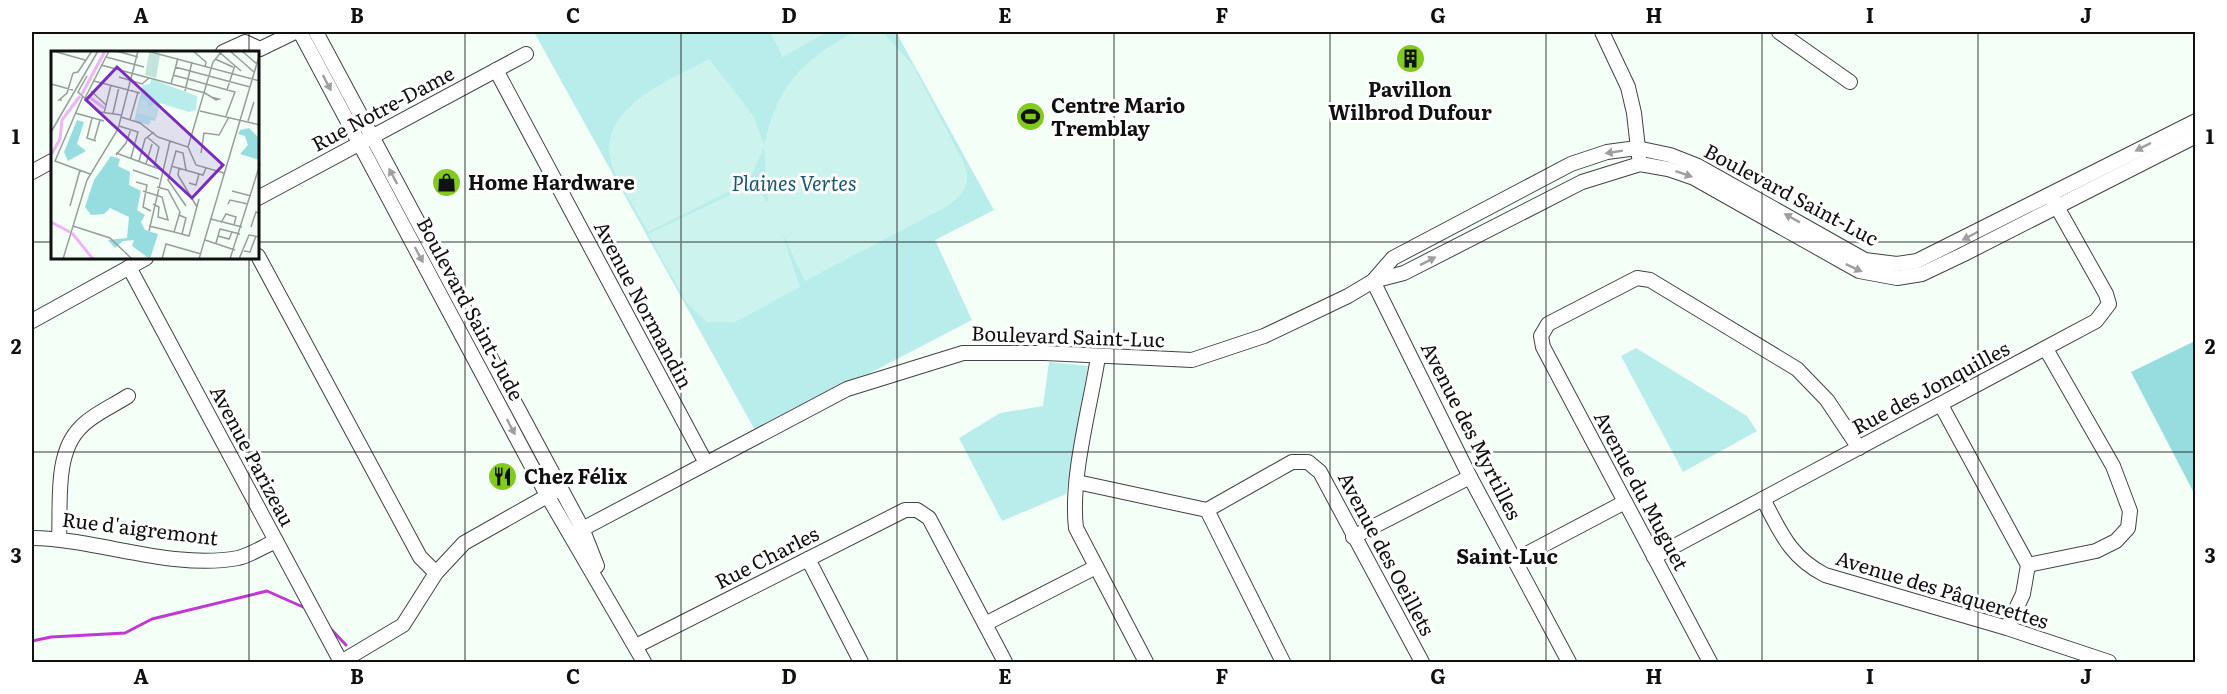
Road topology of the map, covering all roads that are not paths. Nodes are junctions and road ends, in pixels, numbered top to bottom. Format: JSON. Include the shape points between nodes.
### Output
{"nodes":[{"id":1,"x":295,"y":32,"type":"edge"},
{"id":2,"x":300,"y":32,"type":"edge"},
{"id":3,"x":316,"y":32,"type":"edge"},
{"id":4,"x":1602,"y":32,"type":"edge"},
{"id":5,"x":1779,"y":32,"type":"edge"},
{"id":6,"x":225,"y":51,"type":"edge"},
{"id":7,"x":526,"y":54,"type":"dead end"},
{"id":8,"x":495,"y":70,"type":"junction"},
{"id":9,"x":1850,"y":82,"type":"dead end"},
{"id":10,"x":2196,"y":121,"type":"edge"},
{"id":11,"x":2196,"y":136,"type":"edge"},
{"id":12,"x":366,"y":141,"type":"junction"},
{"id":13,"x":1637,"y":148,"type":"junction"},
{"id":14,"x":51,"y":162,"type":"edge"},
{"id":15,"x":1640,"y":164,"type":"junction"},
{"id":16,"x":32,"y":172,"type":"edge"},
{"id":17,"x":260,"y":197,"type":"edge"},
{"id":18,"x":2053,"y":200,"type":"junction"},
{"id":19,"x":142,"y":260,"type":"edge"},
{"id":20,"x":260,"y":260,"type":"edge"},
{"id":21,"x":129,"y":267,"type":"junction"},
{"id":22,"x":1373,"y":281,"type":"junction"},
{"id":23,"x":32,"y":321,"type":"edge"},
{"id":24,"x":2046,"y":349,"type":"junction"},
{"id":25,"x":1098,"y":357,"type":"junction"},
{"id":26,"x":128,"y":396,"type":"dead end"},
{"id":27,"x":1941,"y":405,"type":"junction"},
{"id":28,"x":1859,"y":448,"type":"junction"},
{"id":29,"x":706,"y":463,"type":"junction"},
{"id":30,"x":1470,"y":477,"type":"junction"},
{"id":31,"x":1077,"y":482,"type":"junction"},
{"id":32,"x":561,"y":489,"type":"junction"},
{"id":33,"x":548,"y":495,"type":"junction"},
{"id":34,"x":1762,"y":499,"type":"junction"},
{"id":35,"x":1625,"y":502,"type":"junction"},
{"id":36,"x":1207,"y":510,"type":"junction"},
{"id":37,"x":576,"y":532,"type":"junction"},
{"id":38,"x":1353,"y":537,"type":"junction"},
{"id":39,"x":32,"y":538,"type":"edge"},
{"id":40,"x":59,"y":538,"type":"junction"},
{"id":41,"x":276,"y":541,"type":"junction"},
{"id":42,"x":1654,"y":557,"type":"junction"},
{"id":43,"x":808,"y":559,"type":"junction"},
{"id":44,"x":1515,"y":560,"type":"junction"},
{"id":45,"x":2028,"y":565,"type":"junction"},
{"id":46,"x":1096,"y":567,"type":"junction"},
{"id":47,"x":436,"y":573,"type":"junction"},
{"id":48,"x":985,"y":624,"type":"junction"},
{"id":49,"x":2007,"y":628,"type":"junction"},
{"id":50,"x":636,"y":646,"type":"junction"},
{"id":51,"x":341,"y":663,"type":"edge"},
{"id":52,"x":644,"y":663,"type":"edge"},
{"id":53,"x":861,"y":663,"type":"edge"},
{"id":54,"x":1005,"y":663,"type":"edge"},
{"id":55,"x":1146,"y":663,"type":"edge"},
{"id":56,"x":1283,"y":663,"type":"edge"},
{"id":57,"x":1422,"y":663,"type":"edge"},
{"id":58,"x":1569,"y":663,"type":"edge"},
{"id":59,"x":1710,"y":663,"type":"edge"},
{"id":60,"x":2109,"y":663,"type":"edge"}],
"edges":[{"from":1,"to":6,"type":"street","via":[[260,49],[244,42]]},
{"from":2,"to":12,"type":"street","name":"Boulevard Saint-Jude","one_way":true},
{"from":3,"to":12,"type":"street","name":"Boulevard Saint-Jude"},
{"from":4,"to":13,"type":"street","via":[[1628,87]]},
{"from":5,"to":9,"type":"street"},
{"from":7,"to":8,"type":"street","name":"Rue Notre-Dame"},
{"from":8,"to":12,"type":"street","name":"Rue Notre-Dame"},
{"from":8,"to":29,"type":"street","name":"Avenue Normandin"},
{"from":10,"to":18,"type":"street","name":"Boulevard Saint-Luc","one_way":true},
{"from":11,"to":18,"type":"street","name":"Boulevard Saint-Luc"},
{"from":12,"to":17,"type":"street","name":"Rue Notre-Dame"},
{"from":32,"to":12,"type":"street","name":"Boulevard Saint-Jude","one_way":true},
{"from":12,"to":33,"type":"street","name":"Boulevard Saint-Jude","one_way":true},
{"from":13,"to":15,"type":"street"},
{"from":18,"to":13,"type":"street","name":"Boulevard Saint-Luc","one_way":true,"via":[[1917,261],[1881,263],[1865,260],[1698,166]]},
{"from":13,"to":22,"type":"street","name":"Boulevard Saint-Luc","one_way":true,"via":[[1607,152],[1571,164],[1393,258]]},
{"from":14,"to":16,"type":"street"},
{"from":15,"to":18,"type":"street","name":"Boulevard Saint-Luc","one_way":true,"via":[[1694,178],[1859,271],[1897,278],[1922,274]]},
{"from":22,"to":15,"type":"street","name":"Boulevard Saint-Luc","one_way":true,"via":[[1404,273],[1582,182]]},
{"from":18,"to":24,"type":"street","name":"Rue des Jonquilles","via":[[2109,304],[2096,321]]},
{"from":19,"to":21,"type":"street"},
{"from":20,"to":47,"type":"street","via":[[420,557]]},
{"from":21,"to":23,"type":"street"},
{"from":21,"to":41,"type":"street","name":"Avenue Parizeau"},
{"from":22,"to":25,"type":"street","name":"Boulevard Saint-Luc","via":[[1264,336],[1192,360]]},
{"from":22,"to":30,"type":"street","name":"Avenue des Myrtilles"},
{"from":24,"to":27,"type":"street","name":"Rue des Jonquilles"},
{"from":24,"to":45,"type":"street","via":[[2113,466],[2130,511],[2128,528],[2116,541],[2096,551]]},
{"from":25,"to":29,"type":"street","name":"Boulevard Saint-Luc","via":[[963,353],[847,389]]},
{"from":25,"to":31,"type":"street"},
{"from":26,"to":40,"type":"street","via":[[82,425],[71,439],[63,460]]},
{"from":27,"to":28,"type":"street","name":"Rue des Jonquilles"},
{"from":27,"to":45,"type":"street"},
{"from":28,"to":34,"type":"street","name":"Rue des Jonquilles"},
{"from":28,"to":35,"type":"street","name":"Avenue du Muguet","via":[[1827,400],[1797,369],[1650,280],[1637,278],[1548,324],[1541,336],[1543,347]]},
{"from":29,"to":37,"type":"street","name":"Boulevard Saint-Luc"},
{"from":30,"to":38,"type":"street"},
{"from":30,"to":44,"type":"street","name":"Avenue des Myrtilles"},
{"from":31,"to":36,"type":"street"},
{"from":31,"to":46,"type":"street","via":[[1076,528]]},
{"from":32,"to":33,"type":"street"},
{"from":32,"to":37,"type":"street","name":"Boulevard Saint-Jude"},
{"from":33,"to":37,"type":"street","name":"Boulevard Saint-Jude"},
{"from":33,"to":47,"type":"street","via":[[464,543]]},
{"from":34,"to":42,"type":"street","name":"Rue des Jonquilles"},
{"from":34,"to":49,"type":"street","name":"Avenue des Pâquerettes","via":[[1793,552],[1825,576]]},
{"from":35,"to":42,"type":"street","name":"Avenue du Muguet"},
{"from":35,"to":44,"type":"street"},
{"from":36,"to":38,"type":"street","name":"Avenue des Oeillets","via":[[1292,462],[1308,462],[1320,472]]},
{"from":36,"to":56,"type":"street"},
{"from":37,"to":50,"type":"street","name":"Boulevard Saint-Jude"},
{"from":38,"to":57,"type":"street","name":"Avenue des Oeillets"},
{"from":39,"to":40,"type":"street","name":"Rue d'aigremont"},
{"from":40,"to":41,"type":"street","name":"Rue d'aigremont","via":[[123,551],[207,560],[240,557]]},
{"from":41,"to":51,"type":"street","name":"Avenue Parizeau"},
{"from":42,"to":59,"type":"street","name":"Avenue du Muguet"},
{"from":43,"to":48,"type":"street","name":"Rue Charles","via":[[905,510],[917,510],[929,518]]},
{"from":43,"to":50,"type":"street","name":"Rue Charles"},
{"from":43,"to":53,"type":"street"},
{"from":44,"to":58,"type":"street","name":"Avenue des Myrtilles"},
{"from":45,"to":49,"type":"street","via":[[2023,594]]},
{"from":46,"to":48,"type":"street"},
{"from":46,"to":55,"type":"street"},
{"from":47,"to":51,"type":"street","via":[[403,625]]},
{"from":48,"to":54,"type":"street"},
{"from":49,"to":60,"type":"street","name":"Avenue des Pâquerettes"},
{"from":50,"to":52,"type":"street","name":"Boulevard Saint-Jude"}]}
